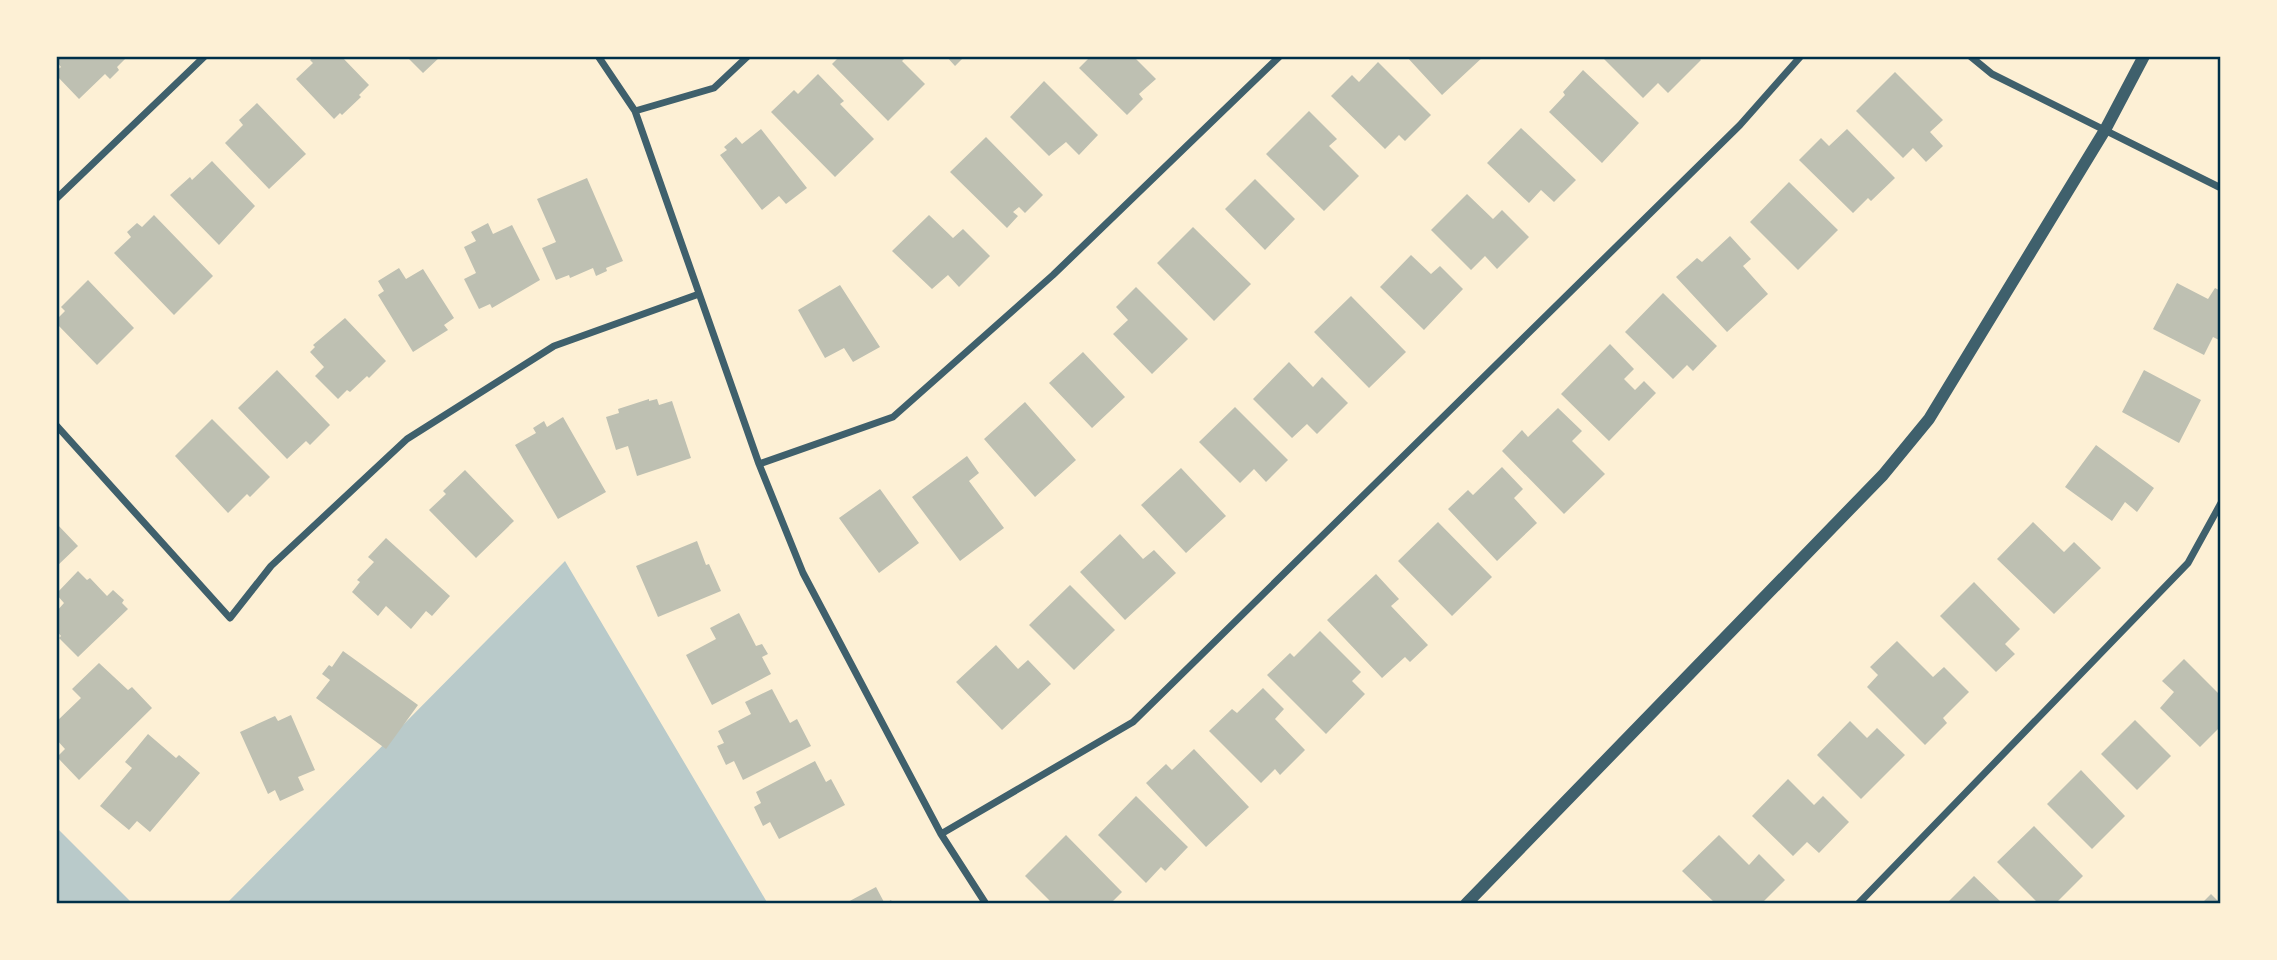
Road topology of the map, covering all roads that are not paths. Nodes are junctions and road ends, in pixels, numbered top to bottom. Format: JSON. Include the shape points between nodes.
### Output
{"nodes":[{"id":1,"x":205,"y":56,"type":"edge"},
{"id":2,"x":598,"y":56,"type":"edge"},
{"id":3,"x":748,"y":56,"type":"edge"},
{"id":4,"x":1280,"y":56,"type":"edge"},
{"id":5,"x":1801,"y":56,"type":"edge"},
{"id":6,"x":1970,"y":56,"type":"edge"},
{"id":7,"x":2144,"y":56,"type":"edge"},
{"id":8,"x":635,"y":111,"type":"junction"},
{"id":9,"x":2105,"y":130,"type":"junction"},
{"id":10,"x":2221,"y":188,"type":"edge"},
{"id":11,"x":56,"y":198,"type":"edge"},
{"id":12,"x":699,"y":294,"type":"junction"},
{"id":13,"x":56,"y":425,"type":"edge"},
{"id":14,"x":759,"y":464,"type":"junction"},
{"id":15,"x":2221,"y":503,"type":"edge"},
{"id":16,"x":941,"y":834,"type":"junction"},
{"id":17,"x":986,"y":904,"type":"edge"},
{"id":18,"x":1466,"y":904,"type":"edge"},
{"id":19,"x":1858,"y":904,"type":"edge"}],
"edges":[{"from":1,"to":11,"type":"street"},
{"from":2,"to":8,"type":"street"},
{"from":3,"to":8,"type":"street","via":[[714,88]]},
{"from":4,"to":14,"type":"street","via":[[1053,275],[893,417]]},
{"from":5,"to":16,"type":"street","via":[[1740,125],[1133,722]]},
{"from":6,"to":9,"type":"street","via":[[1992,74]]},
{"from":7,"to":9,"type":"street"},
{"from":8,"to":12,"type":"street"},
{"from":9,"to":10,"type":"street"},
{"from":9,"to":18,"type":"street","via":[[1929,419],[1891,465]]},
{"from":12,"to":13,"type":"street","via":[[554,346],[407,439],[271,566],[230,618]]},
{"from":12,"to":14,"type":"street"},
{"from":14,"to":16,"type":"street","via":[[803,573]]},
{"from":15,"to":19,"type":"street","via":[[2188,563]]},
{"from":16,"to":17,"type":"street"}]}
